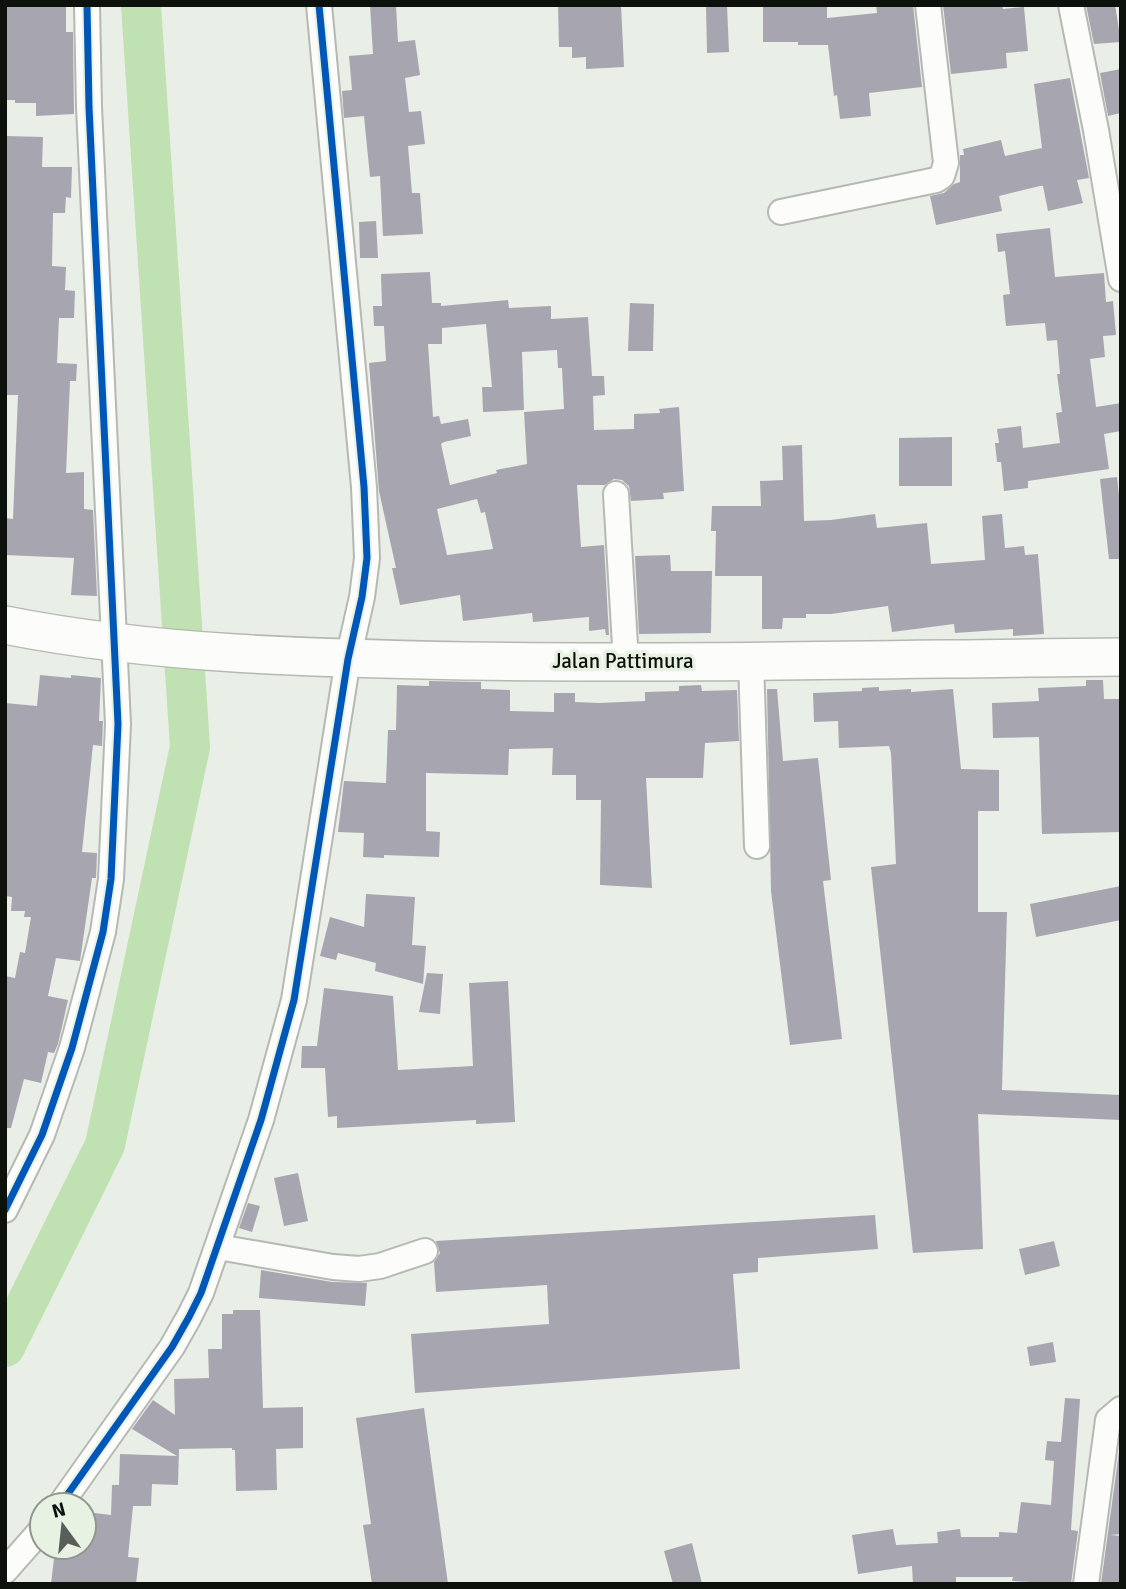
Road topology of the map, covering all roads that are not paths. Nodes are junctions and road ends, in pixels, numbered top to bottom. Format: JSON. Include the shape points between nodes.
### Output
{"nodes":[{"id":1,"x":87,"y":5,"type":"edge"},
{"id":2,"x":318,"y":5,"type":"edge"},
{"id":3,"x":928,"y":5,"type":"edge"},
{"id":4,"x":1071,"y":5,"type":"edge"},
{"id":5,"x":781,"y":212,"type":"dead end"},
{"id":6,"x":1121,"y":279,"type":"edge"},
{"id":7,"x":616,"y":494,"type":"dead end"},
{"id":8,"x":5,"y":625,"type":"edge"},
{"id":9,"x":120,"y":643,"type":"junction"},
{"id":10,"x":1121,"y":657,"type":"edge"},
{"id":11,"x":348,"y":659,"type":"junction"},
{"id":12,"x":751,"y":661,"type":"junction"},
{"id":13,"x":626,"y":662,"type":"junction"},
{"id":14,"x":757,"y":846,"type":"dead end"},
{"id":15,"x":5,"y":1210,"type":"edge"},
{"id":16,"x":218,"y":1247,"type":"junction"},
{"id":17,"x":425,"y":1251,"type":"dead end"},
{"id":18,"x":1121,"y":1409,"type":"edge"},
{"id":19,"x":70,"y":1491,"type":"edge"},
{"id":20,"x":28,"y":1545,"type":"edge"},
{"id":21,"x":5,"y":1571,"type":"edge"},
{"id":22,"x":1086,"y":1584,"type":"edge"}],
"edges":[{"from":1,"to":9,"type":"street"},
{"from":2,"to":11,"type":"street","via":[[367,523],[362,597]]},
{"from":3,"to":5,"type":"street","via":[[946,163],[943,176]]},
{"from":4,"to":6,"type":"street"},
{"from":7,"to":13,"type":"street"},
{"from":8,"to":9,"type":"highway","name":"Jalan Pattimura"},
{"from":9,"to":11,"type":"highway","name":"Jalan Pattimura"},
{"from":9,"to":15,"type":"street","via":[[116,804],[103,932],[57,1093]]},
{"from":10,"to":12,"type":"highway","name":"Jalan Pattimura"},
{"from":11,"to":13,"type":"highway","name":"Jalan Pattimura"},
{"from":11,"to":16,"type":"street","via":[[294,1000],[261,1120]]},
{"from":12,"to":13,"type":"highway","name":"Jalan Pattimura"},
{"from":12,"to":14,"type":"street"},
{"from":16,"to":17,"type":"street","via":[[359,1269]]},
{"from":16,"to":19,"type":"street","via":[[201,1293],[172,1347]]},
{"from":18,"to":22,"type":"street","via":[[1108,1420]]},
{"from":20,"to":21,"type":"street"}]}
